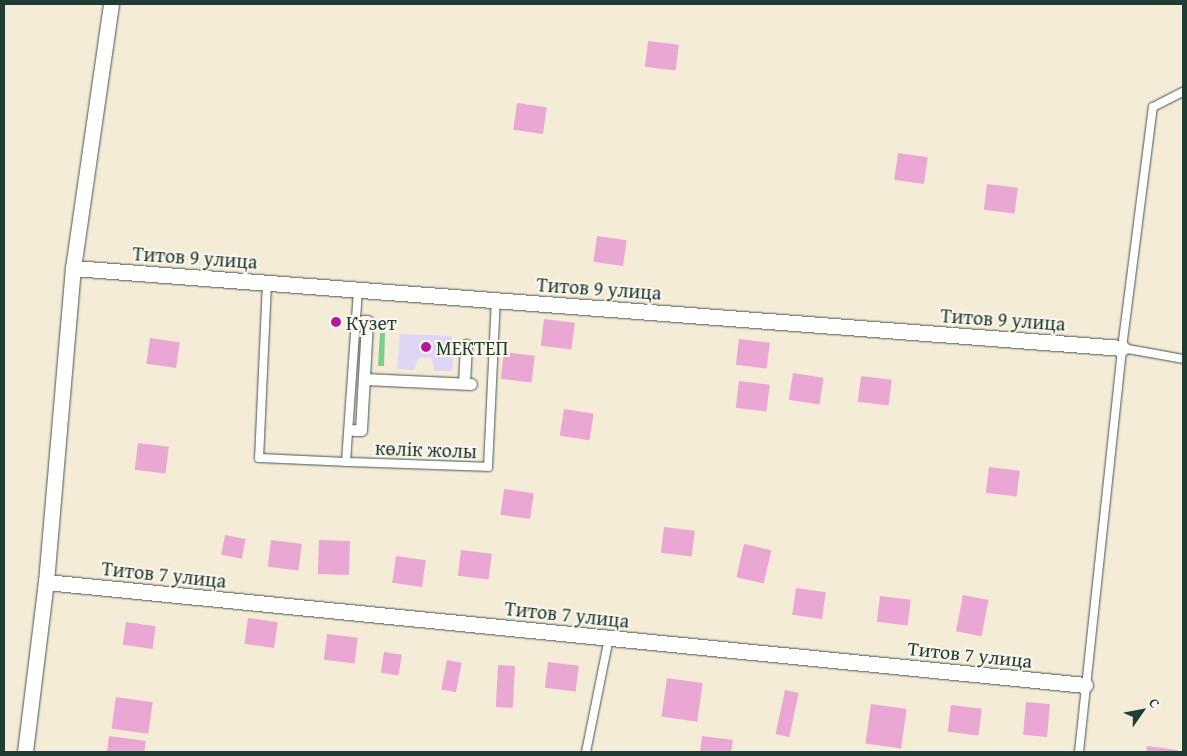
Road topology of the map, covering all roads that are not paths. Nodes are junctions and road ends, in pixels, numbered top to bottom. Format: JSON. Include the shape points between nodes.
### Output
{"nodes":[{"id":1,"x":111,"y":4,"type":"edge"},
{"id":2,"x":1183,"y":92,"type":"edge"},
{"id":3,"x":73,"y":268,"type":"junction"},
{"id":4,"x":266,"y":283,"type":"junction"},
{"id":5,"x":358,"y":290,"type":"junction"},
{"id":6,"x":496,"y":300,"type":"junction"},
{"id":7,"x":363,"y":321,"type":"dead end"},
{"id":8,"x":466,"y":345,"type":"dead end"},
{"id":9,"x":1122,"y":348,"type":"junction"},
{"id":10,"x":1183,"y":359,"type":"edge"},
{"id":11,"x":365,"y":380,"type":"junction"},
{"id":12,"x":354,"y":430,"type":"dead end"},
{"id":13,"x":346,"y":462,"type":"junction"},
{"id":14,"x":46,"y":582,"type":"junction"},
{"id":15,"x":609,"y":638,"type":"junction"},
{"id":16,"x":1085,"y":685,"type":"junction"},
{"id":17,"x":25,"y":752,"type":"edge"},
{"id":18,"x":586,"y":752,"type":"edge"},
{"id":19,"x":1079,"y":752,"type":"edge"}],
"edges":[{"from":1,"to":3,"type":"street"},
{"from":2,"to":9,"type":"lane","via":[[1153,107]]},
{"from":3,"to":4,"type":"street","name":"Титов 9 улица"},
{"from":3,"to":14,"type":"street"},
{"from":4,"to":5,"type":"street","name":"Титов 9 улица"},
{"from":4,"to":13,"type":"lane","name":"көлік жолы","via":[[259,458]]},
{"from":5,"to":6,"type":"street","name":"Титов 9 улица"},
{"from":5,"to":13,"type":"lane","name":"көлік жолы"},
{"from":6,"to":9,"type":"street","name":"Титов 9 улица"},
{"from":6,"to":13,"type":"lane","name":"көлік жолы","via":[[488,467]]},
{"from":7,"to":11,"type":"street","via":[[367,321]]},
{"from":8,"to":11,"type":"street","via":[[468,383]]},
{"from":9,"to":10,"type":"lane"},
{"from":9,"to":16,"type":"lane"},
{"from":11,"to":12,"type":"street","via":[[361,430]]},
{"from":14,"to":15,"type":"street","name":"Титов 7 улица"},
{"from":14,"to":17,"type":"street"},
{"from":15,"to":16,"type":"street","name":"Титов 7 улица"},
{"from":15,"to":18,"type":"lane"},
{"from":16,"to":19,"type":"lane"}]}
